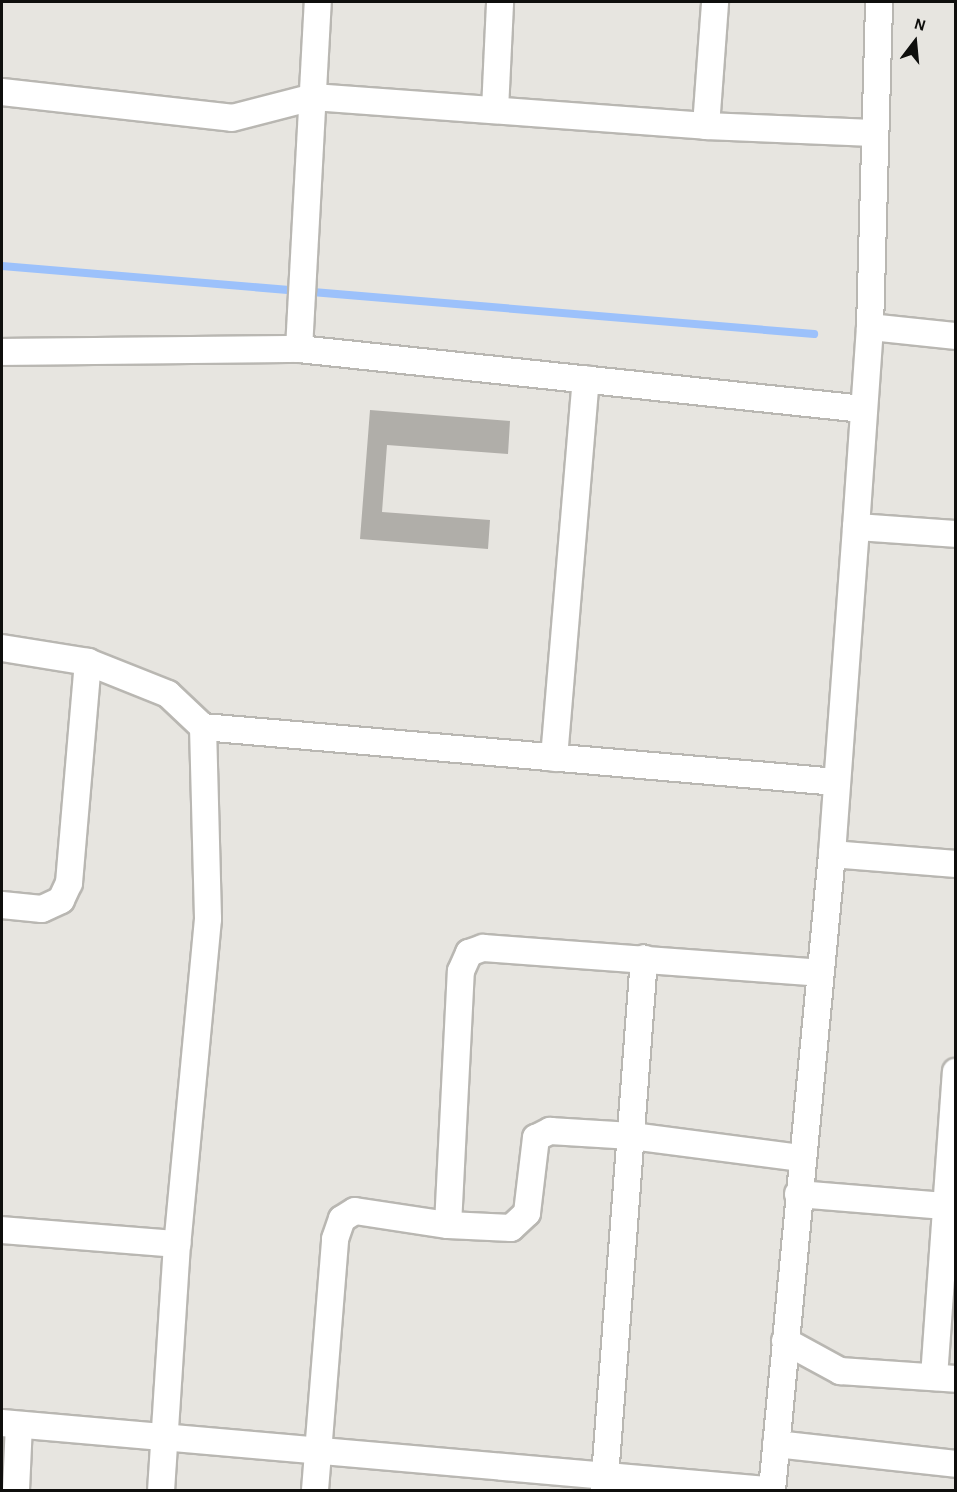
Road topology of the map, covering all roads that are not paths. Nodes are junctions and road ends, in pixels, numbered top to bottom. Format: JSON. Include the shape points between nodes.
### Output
{"nodes":[{"id":1,"x":318,"y":2,"type":"edge"},
{"id":2,"x":500,"y":2,"type":"edge"},
{"id":3,"x":715,"y":2,"type":"edge"},
{"id":4,"x":879,"y":2,"type":"edge"},
{"id":5,"x":2,"y":93,"type":"edge"},
{"id":6,"x":313,"y":97,"type":"junction"},
{"id":7,"x":495,"y":110,"type":"junction"},
{"id":8,"x":706,"y":126,"type":"junction"},
{"id":9,"x":873,"y":133,"type":"junction"},
{"id":10,"x":870,"y":327,"type":"junction"},
{"id":11,"x":956,"y":336,"type":"edge"},
{"id":12,"x":299,"y":349,"type":"junction"},
{"id":13,"x":2,"y":352,"type":"edge"},
{"id":14,"x":586,"y":379,"type":"junction"},
{"id":15,"x":863,"y":409,"type":"junction"},
{"id":16,"x":856,"y":527,"type":"junction"},
{"id":17,"x":956,"y":534,"type":"edge"},
{"id":18,"x":2,"y":648,"type":"edge"},
{"id":19,"x":88,"y":662,"type":"junction"},
{"id":20,"x":203,"y":727,"type":"junction"},
{"id":21,"x":554,"y":758,"type":"junction"},
{"id":22,"x":837,"y":782,"type":"junction"},
{"id":23,"x":832,"y":854,"type":"junction"},
{"id":24,"x":956,"y":864,"type":"edge"},
{"id":25,"x":2,"y":905,"type":"edge"},
{"id":26,"x":644,"y":959,"type":"junction"},
{"id":27,"x":820,"y":973,"type":"junction"},
{"id":28,"x":956,"y":1072,"type":"edge"},
{"id":29,"x":632,"y":1136,"type":"junction"},
{"id":30,"x":802,"y":1158,"type":"junction"},
{"id":31,"x":798,"y":1194,"type":"junction"},
{"id":32,"x":950,"y":1203,"type":"edge"},
{"id":33,"x":448,"y":1225,"type":"junction"},
{"id":34,"x":2,"y":1230,"type":"edge"},
{"id":35,"x":177,"y":1244,"type":"junction"},
{"id":36,"x":785,"y":1341,"type":"junction"},
{"id":37,"x":945,"y":1378,"type":"edge"},
{"id":38,"x":10,"y":1424,"type":"edge"},
{"id":39,"x":163,"y":1436,"type":"junction"},
{"id":40,"x":776,"y":1444,"type":"junction"},
{"id":41,"x":317,"y":1448,"type":"junction"},
{"id":42,"x":956,"y":1464,"type":"edge"},
{"id":43,"x":604,"y":1482,"type":"edge"},
{"id":44,"x":16,"y":1491,"type":"edge"},
{"id":45,"x":161,"y":1491,"type":"edge"},
{"id":46,"x":315,"y":1491,"type":"edge"},
{"id":47,"x":766,"y":1491,"type":"edge"},
{"id":48,"x":772,"y":1491,"type":"edge"}],
"edges":[{"from":1,"to":6,"type":"street"},
{"from":2,"to":7,"type":"street"},
{"from":3,"to":8,"type":"street"},
{"from":4,"to":9,"type":"street"},
{"from":5,"to":6,"type":"street","via":[[232,118]]},
{"from":6,"to":7,"type":"street"},
{"from":6,"to":12,"type":"street"},
{"from":7,"to":8,"type":"street"},
{"from":8,"to":9,"type":"street"},
{"from":9,"to":10,"type":"street"},
{"from":10,"to":11,"type":"street"},
{"from":10,"to":15,"type":"street"},
{"from":12,"to":13,"type":"street"},
{"from":12,"to":14,"type":"street"},
{"from":14,"to":15,"type":"street"},
{"from":14,"to":21,"type":"street"},
{"from":15,"to":16,"type":"street"},
{"from":16,"to":17,"type":"street"},
{"from":16,"to":22,"type":"street"},
{"from":18,"to":19,"type":"street"},
{"from":19,"to":20,"type":"street","via":[[168,694]]},
{"from":19,"to":25,"type":"street","via":[[69,883],[61,900],[42,909]]},
{"from":20,"to":21,"type":"street"},
{"from":20,"to":35,"type":"street","via":[[208,919]]},
{"from":21,"to":22,"type":"street"},
{"from":22,"to":23,"type":"street"},
{"from":23,"to":24,"type":"street"},
{"from":23,"to":27,"type":"street"},
{"from":26,"to":27,"type":"street"},
{"from":26,"to":29,"type":"street"},
{"from":26,"to":33,"type":"street","via":[[483,948],[464,959]]},
{"from":27,"to":30,"type":"street"},
{"from":28,"to":32,"type":"street"},
{"from":29,"to":30,"type":"street"},
{"from":29,"to":33,"type":"street","via":[[550,1131],[536,1138],[531,1154],[527,1212],[521,1223],[511,1228]]},
{"from":29,"to":43,"type":"street"},
{"from":30,"to":31,"type":"street"},
{"from":31,"to":32,"type":"street"},
{"from":31,"to":36,"type":"street"},
{"from":32,"to":37,"type":"street"},
{"from":33,"to":41,"type":"street","via":[[355,1211],[342,1219],[335,1239]]},
{"from":34,"to":35,"type":"street"},
{"from":35,"to":39,"type":"street"},
{"from":36,"to":37,"type":"street","via":[[840,1371]]},
{"from":36,"to":40,"type":"street"},
{"from":38,"to":39,"type":"street"},
{"from":38,"to":44,"type":"street"},
{"from":39,"to":41,"type":"street"},
{"from":39,"to":45,"type":"street"},
{"from":40,"to":42,"type":"street"},
{"from":40,"to":48,"type":"street"},
{"from":41,"to":43,"type":"street"},
{"from":41,"to":46,"type":"street"},
{"from":43,"to":47,"type":"street"}]}
